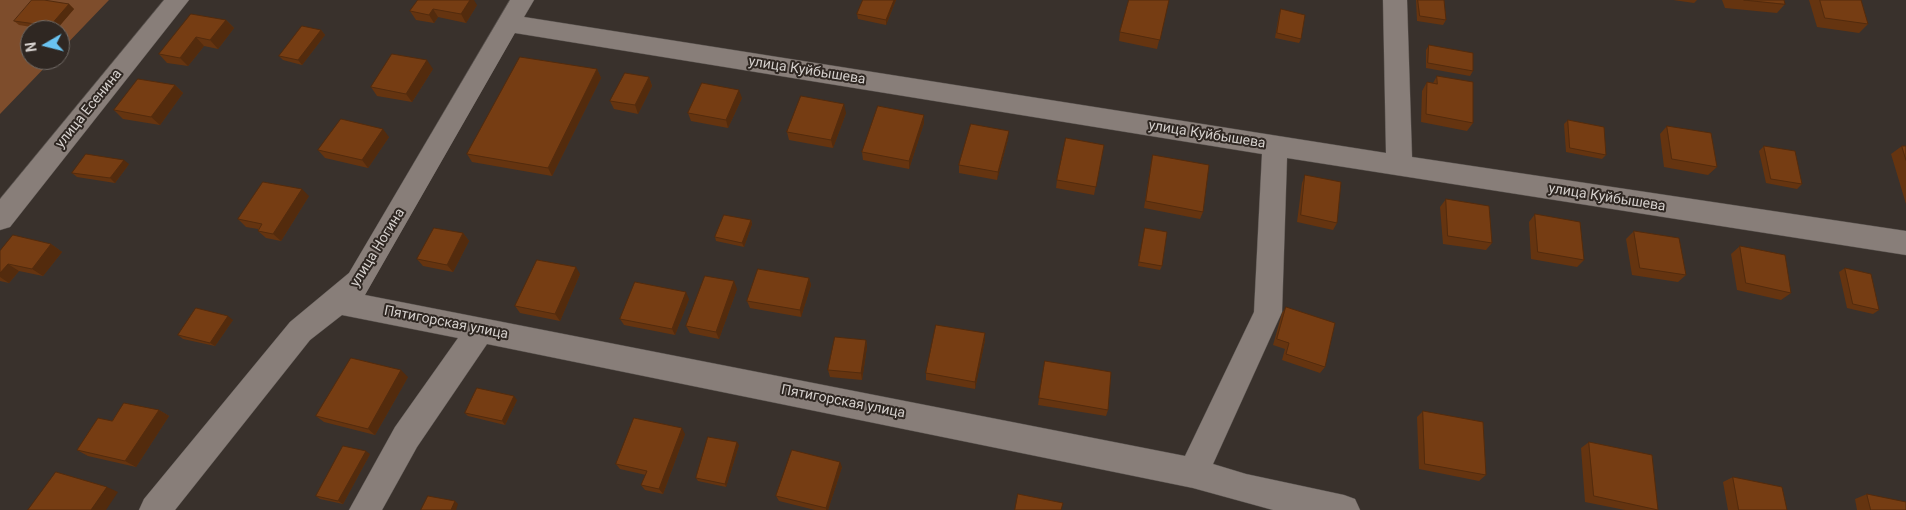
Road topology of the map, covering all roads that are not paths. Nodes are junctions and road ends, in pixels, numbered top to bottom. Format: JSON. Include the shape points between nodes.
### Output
{"nodes":[{"id":1,"x":177,"y":0,"type":"edge"},
{"id":2,"x":1395,"y":0,"type":"edge"},
{"id":3,"x":515,"y":12,"type":"edge"},
{"id":4,"x":1275,"y":146,"type":"junction"},
{"id":5,"x":1399,"y":166,"type":"junction"},
{"id":6,"x":0,"y":219,"type":"edge"},
{"id":7,"x":1906,"y":243,"type":"edge"},
{"id":8,"x":340,"y":302,"type":"junction"},
{"id":9,"x":481,"y":330,"type":"junction"},
{"id":10,"x":1193,"y":473,"type":"junction"},
{"id":11,"x":155,"y":510,"type":"edge"},
{"id":12,"x":365,"y":510,"type":"edge"},
{"id":13,"x":1344,"y":510,"type":"edge"}],
"edges":[{"from":1,"to":6,"type":"street","name":"улица Есенина"},
{"from":2,"to":5,"type":"street"},
{"from":3,"to":4,"type":"street","name":"улица Куйбышева"},
{"from":3,"to":8,"type":"street","name":"улица Ногина","via":[[369,267]]},
{"from":4,"to":5,"type":"street","name":"улица Куйбышева"},
{"from":4,"to":10,"type":"street","via":[[1268,312]]},
{"from":5,"to":7,"type":"street","name":"улица Куйбышева"},
{"from":8,"to":9,"type":"street","name":"Пятигорская улица"},
{"from":8,"to":11,"type":"street","name":"улица Ногина","via":[[300,331]]},
{"from":9,"to":10,"type":"street","name":"Пятигорская улица"},
{"from":9,"to":12,"type":"street","via":[[406,437]]},
{"from":10,"to":13,"type":"street","name":"Пятигорская улица","via":[[1246,489]]}]}
